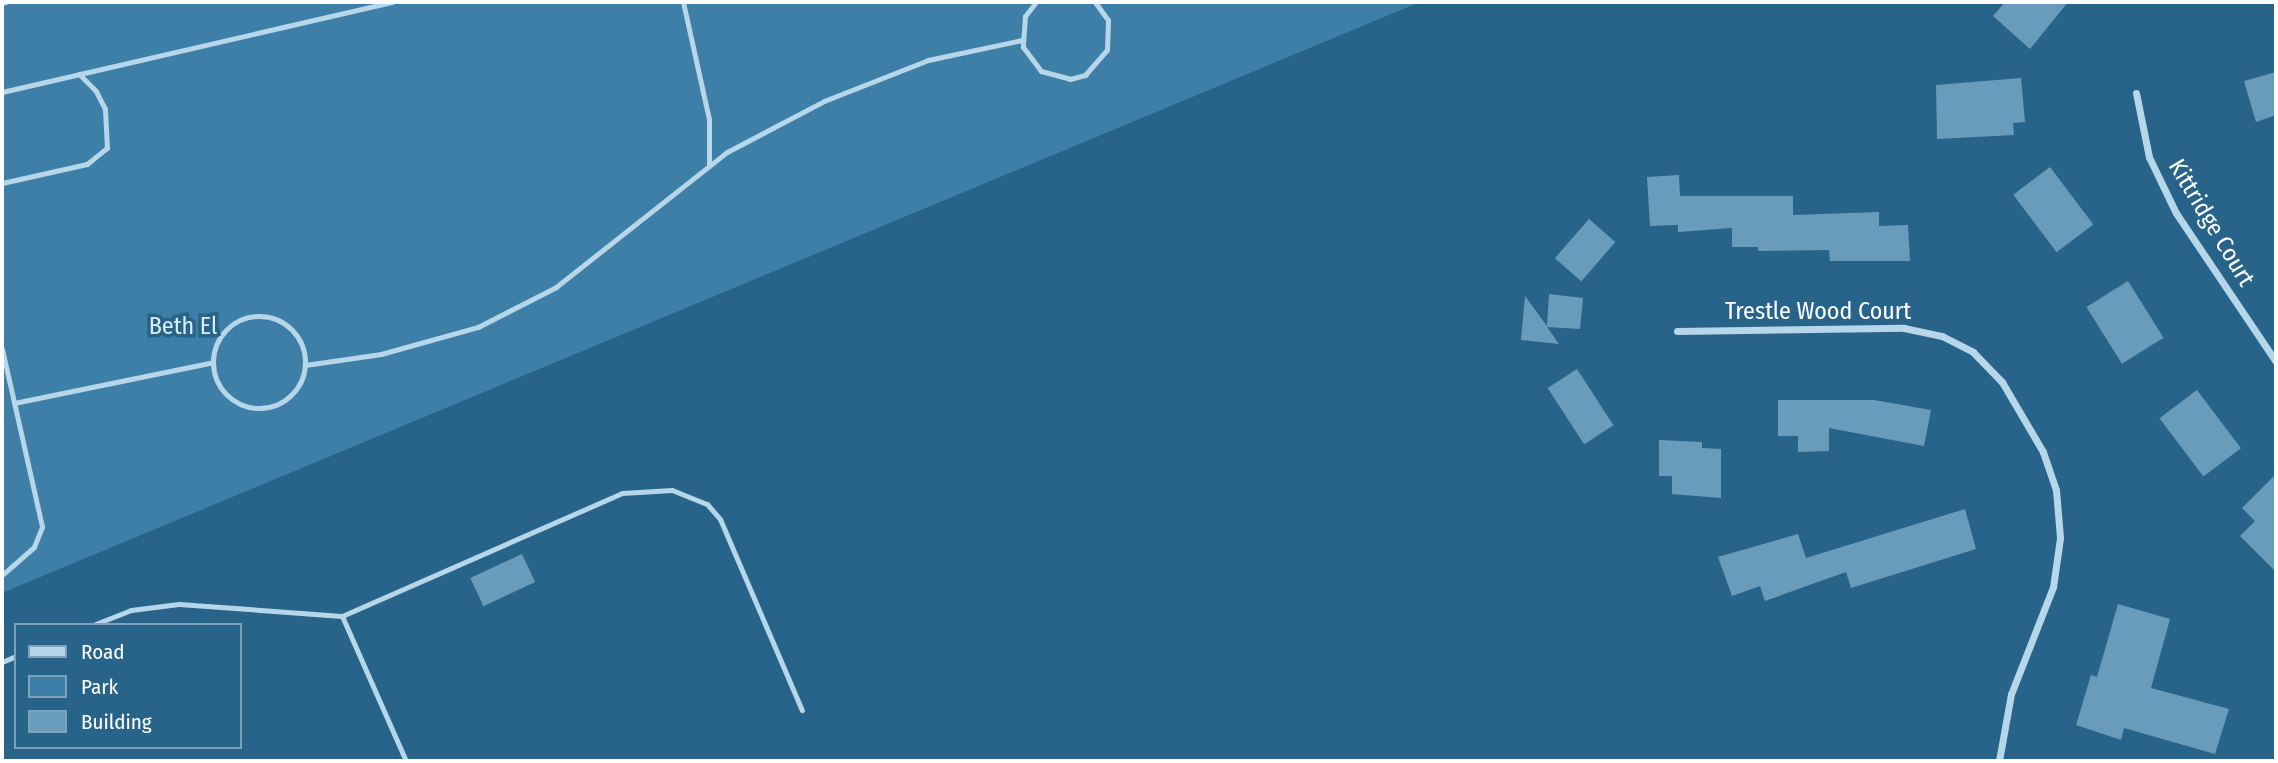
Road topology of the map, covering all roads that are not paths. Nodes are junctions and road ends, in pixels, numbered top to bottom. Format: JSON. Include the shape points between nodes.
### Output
{"nodes":[{"id":1,"x":393,"y":2,"type":"edge"},
{"id":2,"x":683,"y":2,"type":"edge"},
{"id":3,"x":1036,"y":2,"type":"edge"},
{"id":4,"x":1095,"y":2,"type":"edge"},
{"id":5,"x":1022,"y":40,"type":"junction"},
{"id":6,"x":79,"y":74,"type":"junction"},
{"id":7,"x":2,"y":92,"type":"edge"},
{"id":8,"x":2136,"y":93,"type":"dead end"},
{"id":9,"x":709,"y":166,"type":"junction"},
{"id":10,"x":2,"y":183,"type":"edge"},
{"id":11,"x":1677,"y":331,"type":"dead end"},
{"id":12,"x":2,"y":349,"type":"edge"},
{"id":13,"x":213,"y":362,"type":"junction"},
{"id":14,"x":2276,"y":362,"type":"edge"},
{"id":15,"x":305,"y":365,"type":"junction"},
{"id":16,"x":14,"y":403,"type":"junction"},
{"id":17,"x":2,"y":575,"type":"edge"},
{"id":18,"x":342,"y":616,"type":"junction"},
{"id":19,"x":98,"y":623,"type":"edge"},
{"id":20,"x":802,"y":710,"type":"dead end"},
{"id":21,"x":406,"y":761,"type":"edge"},
{"id":22,"x":1999,"y":761,"type":"edge"}],
"edges":[{"from":1,"to":6,"type":"lane"},
{"from":2,"to":9,"type":"lane","via":[[709,119]]},
{"from":3,"to":5,"type":"lane","via":[[1025,16]]},
{"from":4,"to":5,"type":"lane","via":[[1108,20],[1110,35],[1100,63],[1085,75],[1070,79],[1041,71],[1030,61]]},
{"from":5,"to":9,"type":"lane","via":[[928,60],[824,101]]},
{"from":6,"to":7,"type":"lane"},
{"from":6,"to":10,"type":"lane","via":[[96,91],[105,109],[107,148],[87,164]]},
{"from":8,"to":14,"type":"street","name":"Kittridge Court","via":[[2149,157],[2176,213]]},
{"from":9,"to":15,"type":"lane","via":[[556,287],[524,305],[430,343]]},
{"from":11,"to":22,"type":"street","name":"Trestle Wood Court","via":[[1904,328],[1942,336],[1973,352],[2003,382],[2043,452],[2056,490],[2060,537],[2053,587],[2011,694]]},
{"from":12,"to":16,"type":"lane"},
{"from":13,"to":15,"type":"lane","via":[[221,389],[232,401],[263,409],[293,394]]},
{"from":13,"to":15,"type":"lane","via":[[216,342],[226,329],[256,316],[286,325],[298,336]]},
{"from":13,"to":16,"type":"lane"},
{"from":16,"to":17,"type":"lane","via":[[41,527],[34,547]]},
{"from":18,"to":19,"type":"lane","via":[[179,604],[131,610]]},
{"from":18,"to":20,"type":"lane","via":[[622,494],[672,490],[708,504],[720,519]]},
{"from":18,"to":21,"type":"lane"}]}
